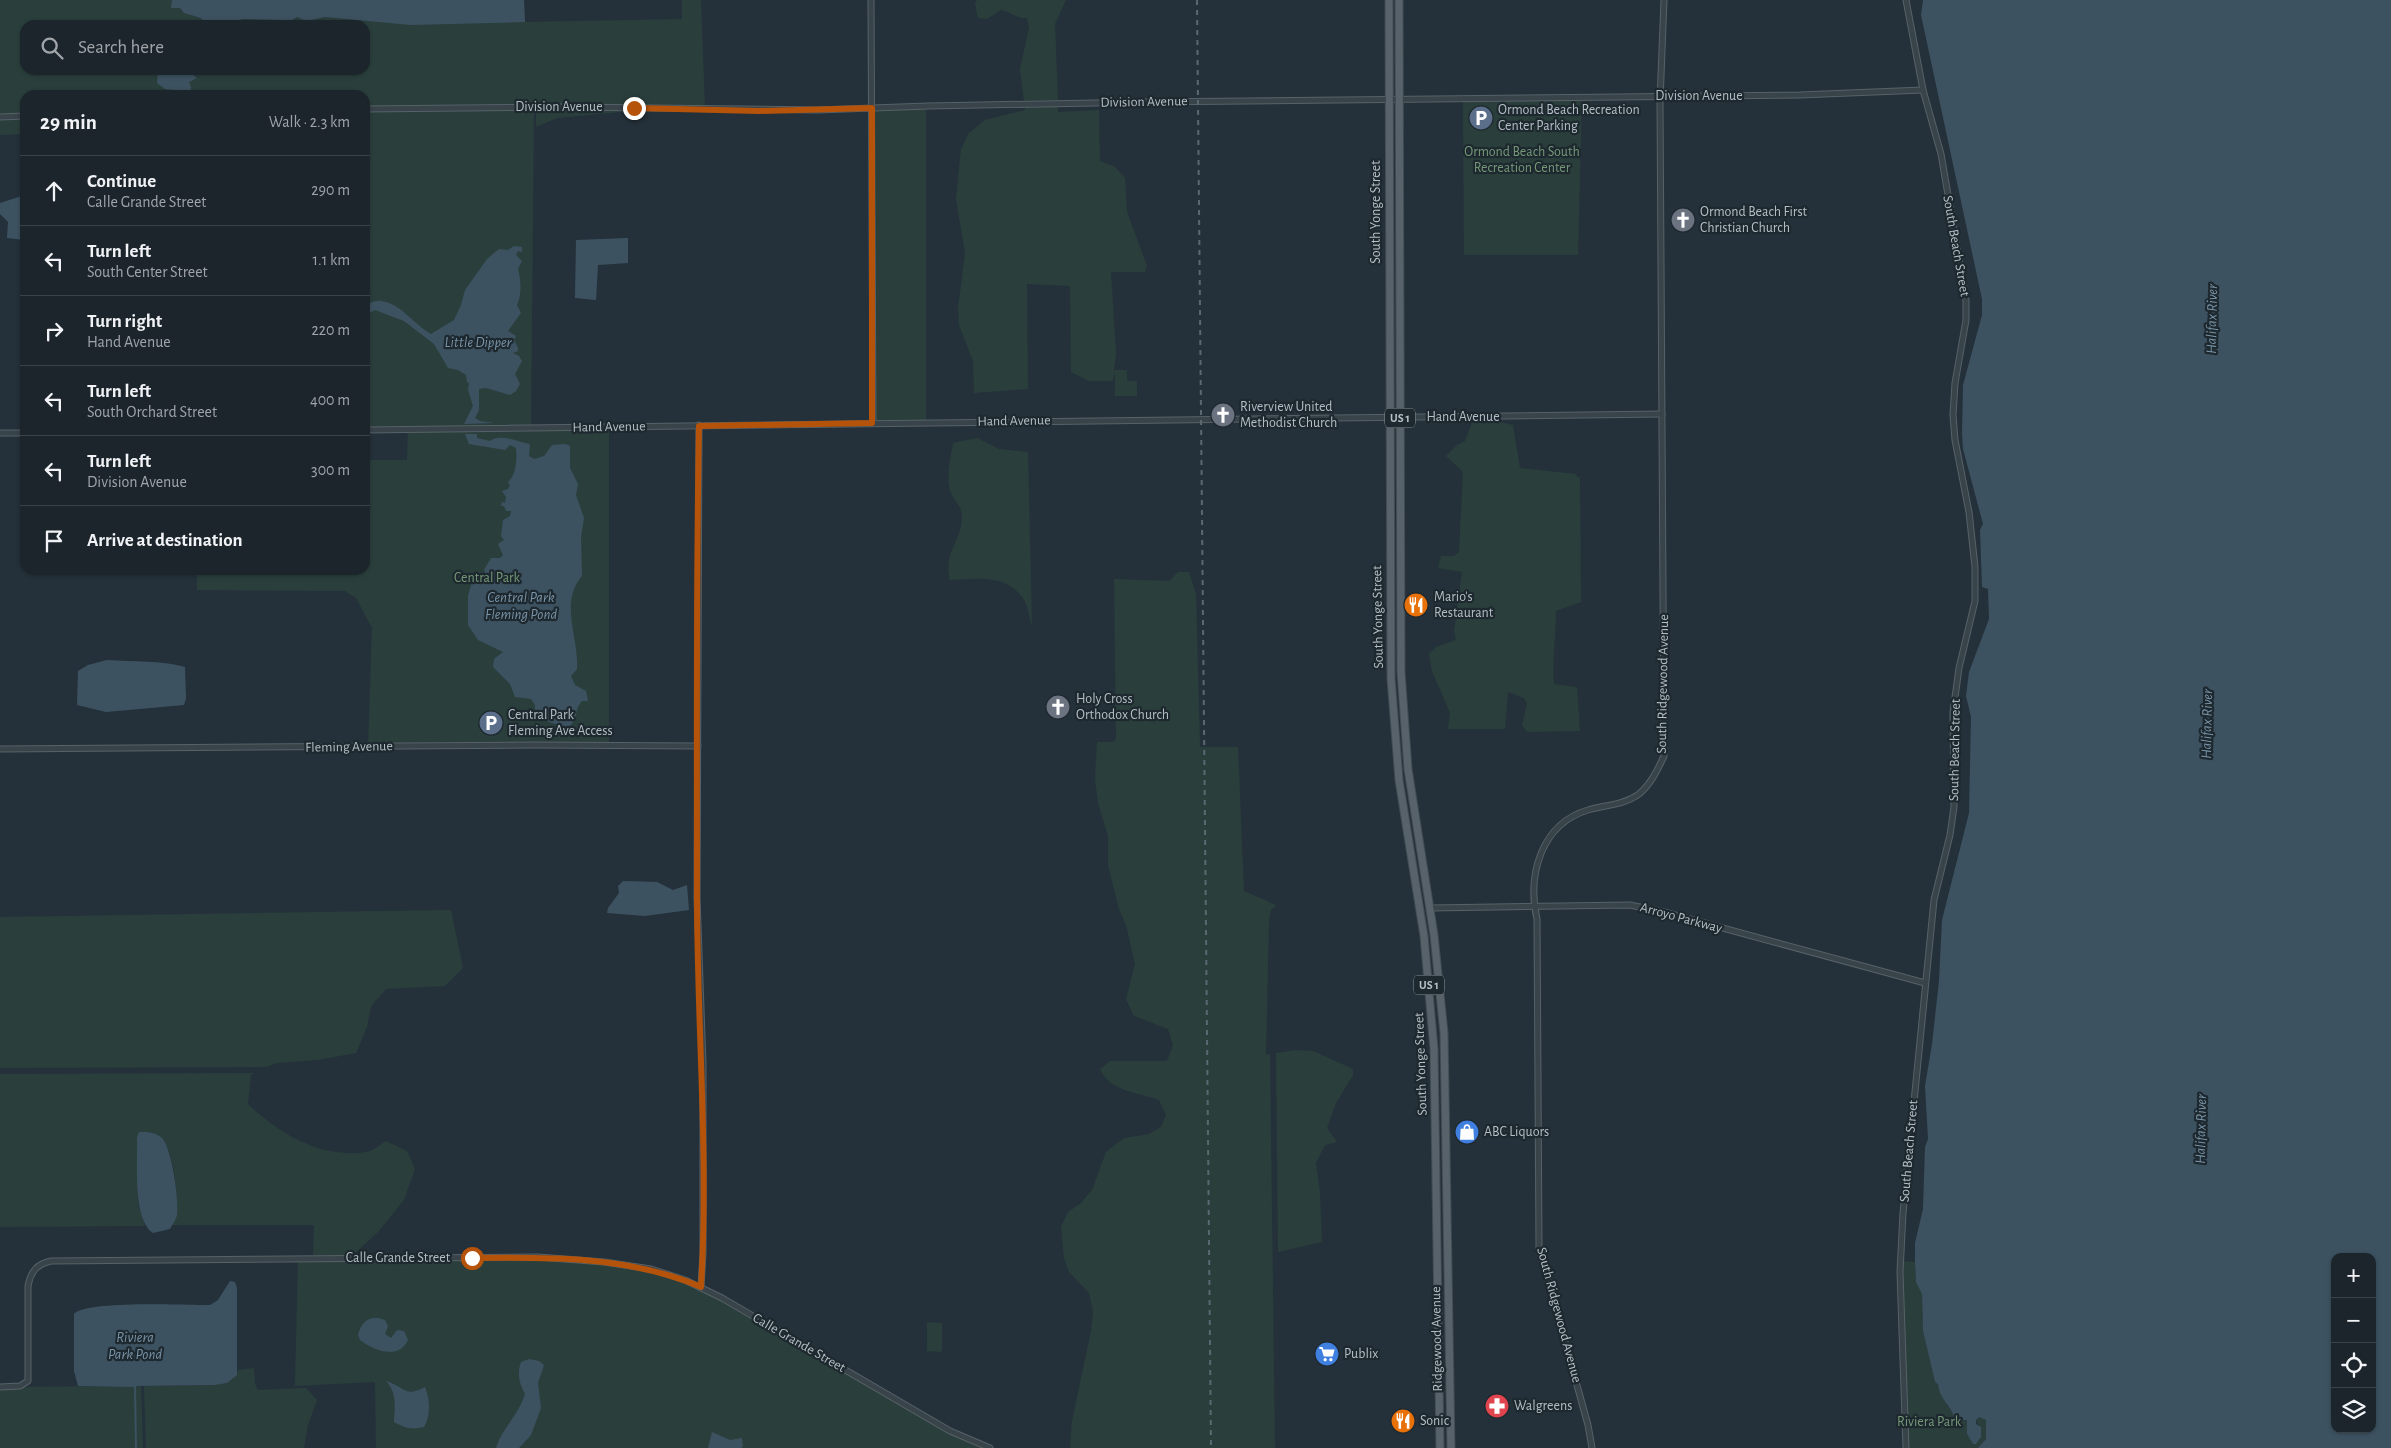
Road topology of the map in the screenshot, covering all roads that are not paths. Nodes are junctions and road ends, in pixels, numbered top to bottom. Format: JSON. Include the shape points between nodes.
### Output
{"nodes":[{"id":1,"x":871,"y":0,"type":"edge"},
{"id":2,"x":1388,"y":0,"type":"edge"},
{"id":3,"x":1399,"y":0,"type":"edge"},
{"id":4,"x":1664,"y":0,"type":"edge"},
{"id":5,"x":1906,"y":0,"type":"edge"},
{"id":6,"x":1924,"y":90,"type":"junction"},
{"id":7,"x":1660,"y":96,"type":"junction"},
{"id":8,"x":1388,"y":100,"type":"junction"},
{"id":9,"x":1398,"y":100,"type":"junction"},
{"id":10,"x":370,"y":108,"type":"edge"},
{"id":11,"x":872,"y":108,"type":"junction"},
{"id":12,"x":20,"y":116,"type":"edge"},
{"id":13,"x":0,"y":117,"type":"edge"},
{"id":14,"x":1389,"y":256,"type":"junction"},
{"id":15,"x":1399,"y":269,"type":"junction"},
{"id":16,"x":1662,"y":414,"type":"junction"},
{"id":17,"x":1390,"y":418,"type":"junction"},
{"id":18,"x":1400,"y":418,"type":"junction"},
{"id":19,"x":872,"y":423,"type":"junction"},
{"id":20,"x":699,"y":426,"type":"junction"},
{"id":21,"x":370,"y":430,"type":"edge"},
{"id":22,"x":0,"y":433,"type":"edge"},
{"id":23,"x":20,"y":433,"type":"edge"},
{"id":24,"x":1390,"y":540,"type":"junction"},
{"id":25,"x":1401,"y":579,"type":"junction"},
{"id":26,"x":698,"y":746,"type":"junction"},
{"id":27,"x":0,"y":749,"type":"edge"},
{"id":28,"x":1418,"y":894,"type":"junction"},
{"id":29,"x":1534,"y":907,"type":"junction"},
{"id":30,"x":1420,"y":908,"type":"junction"},
{"id":31,"x":1430,"y":908,"type":"junction"},
{"id":32,"x":1433,"y":923,"type":"junction"},
{"id":33,"x":1925,"y":983,"type":"junction"},
{"id":34,"x":1448,"y":1229,"type":"joint"},
{"id":35,"x":1438,"y":1230,"type":"joint"},
{"id":36,"x":1438,"y":1260,"type":"junction"},
{"id":37,"x":1449,"y":1273,"type":"junction"},
{"id":38,"x":701,"y":1287,"type":"junction"},
{"id":39,"x":0,"y":1387,"type":"edge"},
{"id":40,"x":990,"y":1448,"type":"edge"},
{"id":41,"x":1440,"y":1448,"type":"edge"},
{"id":42,"x":1451,"y":1448,"type":"edge"},
{"id":43,"x":1592,"y":1448,"type":"edge"},
{"id":44,"x":1906,"y":1448,"type":"edge"}],
"edges":[{"from":1,"to":11,"type":"street"},
{"from":2,"to":8,"type":"main road","name":"South Yonge Street","number":"US 1"},
{"from":3,"to":9,"type":"main road","name":"South Yonge Street","number":"US 1"},
{"from":4,"to":7,"type":"street","name":"South Ridgewood Avenue"},
{"from":5,"to":6,"type":"street","name":"South Beach Street"},
{"from":6,"to":7,"type":"street","name":"Division Avenue"},
{"from":6,"to":33,"type":"street","name":"South Beach Street","via":[[1941,154],[1966,300],[1953,415],[1975,567],[1975,601],[1962,652],[1953,712],[1952,820],[1934,900]]},
{"from":7,"to":9,"type":"street","name":"Division Avenue"},
{"from":7,"to":16,"type":"street","name":"South Ridgewood Avenue"},
{"from":8,"to":9,"type":"street","name":"Division Avenue"},
{"from":8,"to":11,"type":"street","name":"Division Avenue"},
{"from":8,"to":14,"type":"main road","name":"South Yonge Street","number":"US 1"},
{"from":9,"to":15,"type":"main road","name":"South Yonge Street","number":"US 1"},
{"from":10,"to":11,"type":"street","name":"Division Avenue","via":[[572,107],[759,111]]},
{"from":11,"to":19,"type":"street"},
{"from":12,"to":13,"type":"street"},
{"from":14,"to":15,"type":"main road"},
{"from":14,"to":17,"type":"main road","name":"South Yonge Street","number":"US 1"},
{"from":15,"to":18,"type":"main road","name":"South Yonge Street","number":"US 1"},
{"from":16,"to":18,"type":"street","name":"Hand Avenue"},
{"from":16,"to":29,"type":"street","name":"South Ridgewood Avenue","via":[[1664,756],[1654,776],[1639,793],[1620,803],[1573,816],[1551,834],[1535,870]]},
{"from":17,"to":18,"type":"street","name":"Hand Avenue"},
{"from":17,"to":19,"type":"street","name":"Hand Avenue"},
{"from":17,"to":24,"type":"main road","name":"South Yonge Street","number":"US 1"},
{"from":18,"to":25,"type":"main road","name":"South Yonge Street","number":"US 1"},
{"from":19,"to":20,"type":"street","name":"Hand Avenue"},
{"from":20,"to":21,"type":"street","name":"Hand Avenue"},
{"from":20,"to":26,"type":"street"},
{"from":22,"to":23,"type":"street"},
{"from":24,"to":25,"type":"main road","via":[[1395,574]]},
{"from":24,"to":28,"type":"main road","name":"South Yonge Street","number":"US 1","via":[[1395,737],[1402,804]]},
{"from":25,"to":31,"type":"main road","name":"South Yonge Street","number":"US 1","via":[[1401,672],[1406,745]]},
{"from":26,"to":27,"type":"street","name":"Fleming Avenue"},
{"from":26,"to":38,"type":"street","via":[[697,898],[704,1253]]},
{"from":28,"to":30,"type":"main road","name":"South Yonge Street","number":"US 1"},
{"from":28,"to":31,"type":"main road"},
{"from":29,"to":31,"type":"street","name":"Arroyo Parkway"},
{"from":29,"to":33,"type":"street","name":"Arroyo Parkway","via":[[1630,905]]},
{"from":29,"to":43,"type":"street","name":"South Ridgewood Avenue","via":[[1537,919],[1539,1248]]},
{"from":30,"to":32,"type":"main road"},
{"from":30,"to":35,"type":"main road","name":"South Yonge Street","number":"US 1","via":[[1434,1049]]},
{"from":31,"to":32,"type":"main road","name":"South Yonge Street","number":"US 1"},
{"from":32,"to":34,"type":"main road","name":"South Yonge Street","number":"US 1","via":[[1444,1041]]},
{"from":33,"to":44,"type":"street","name":"South Beach Street","via":[[1902,1236]]},
{"from":34,"to":37,"type":"main road","name":"Ridgewood Avenue","number":"US 1"},
{"from":35,"to":36,"type":"main road","name":"Ridgewood Avenue","number":"US 1"},
{"from":36,"to":37,"type":"main road"},
{"from":36,"to":41,"type":"main road","name":"Ridgewood Avenue","number":"US 1"},
{"from":37,"to":42,"type":"main road","name":"Ridgewood Avenue","number":"US 1"},
{"from":38,"to":39,"type":"street","name":"Calle Grande Street","via":[[651,1269],[538,1257],[52,1261],[42,1263],[30,1276],[28,1381],[20,1386]]},
{"from":38,"to":40,"type":"street","name":"Calle Grande Street","via":[[950,1431]]}]}
